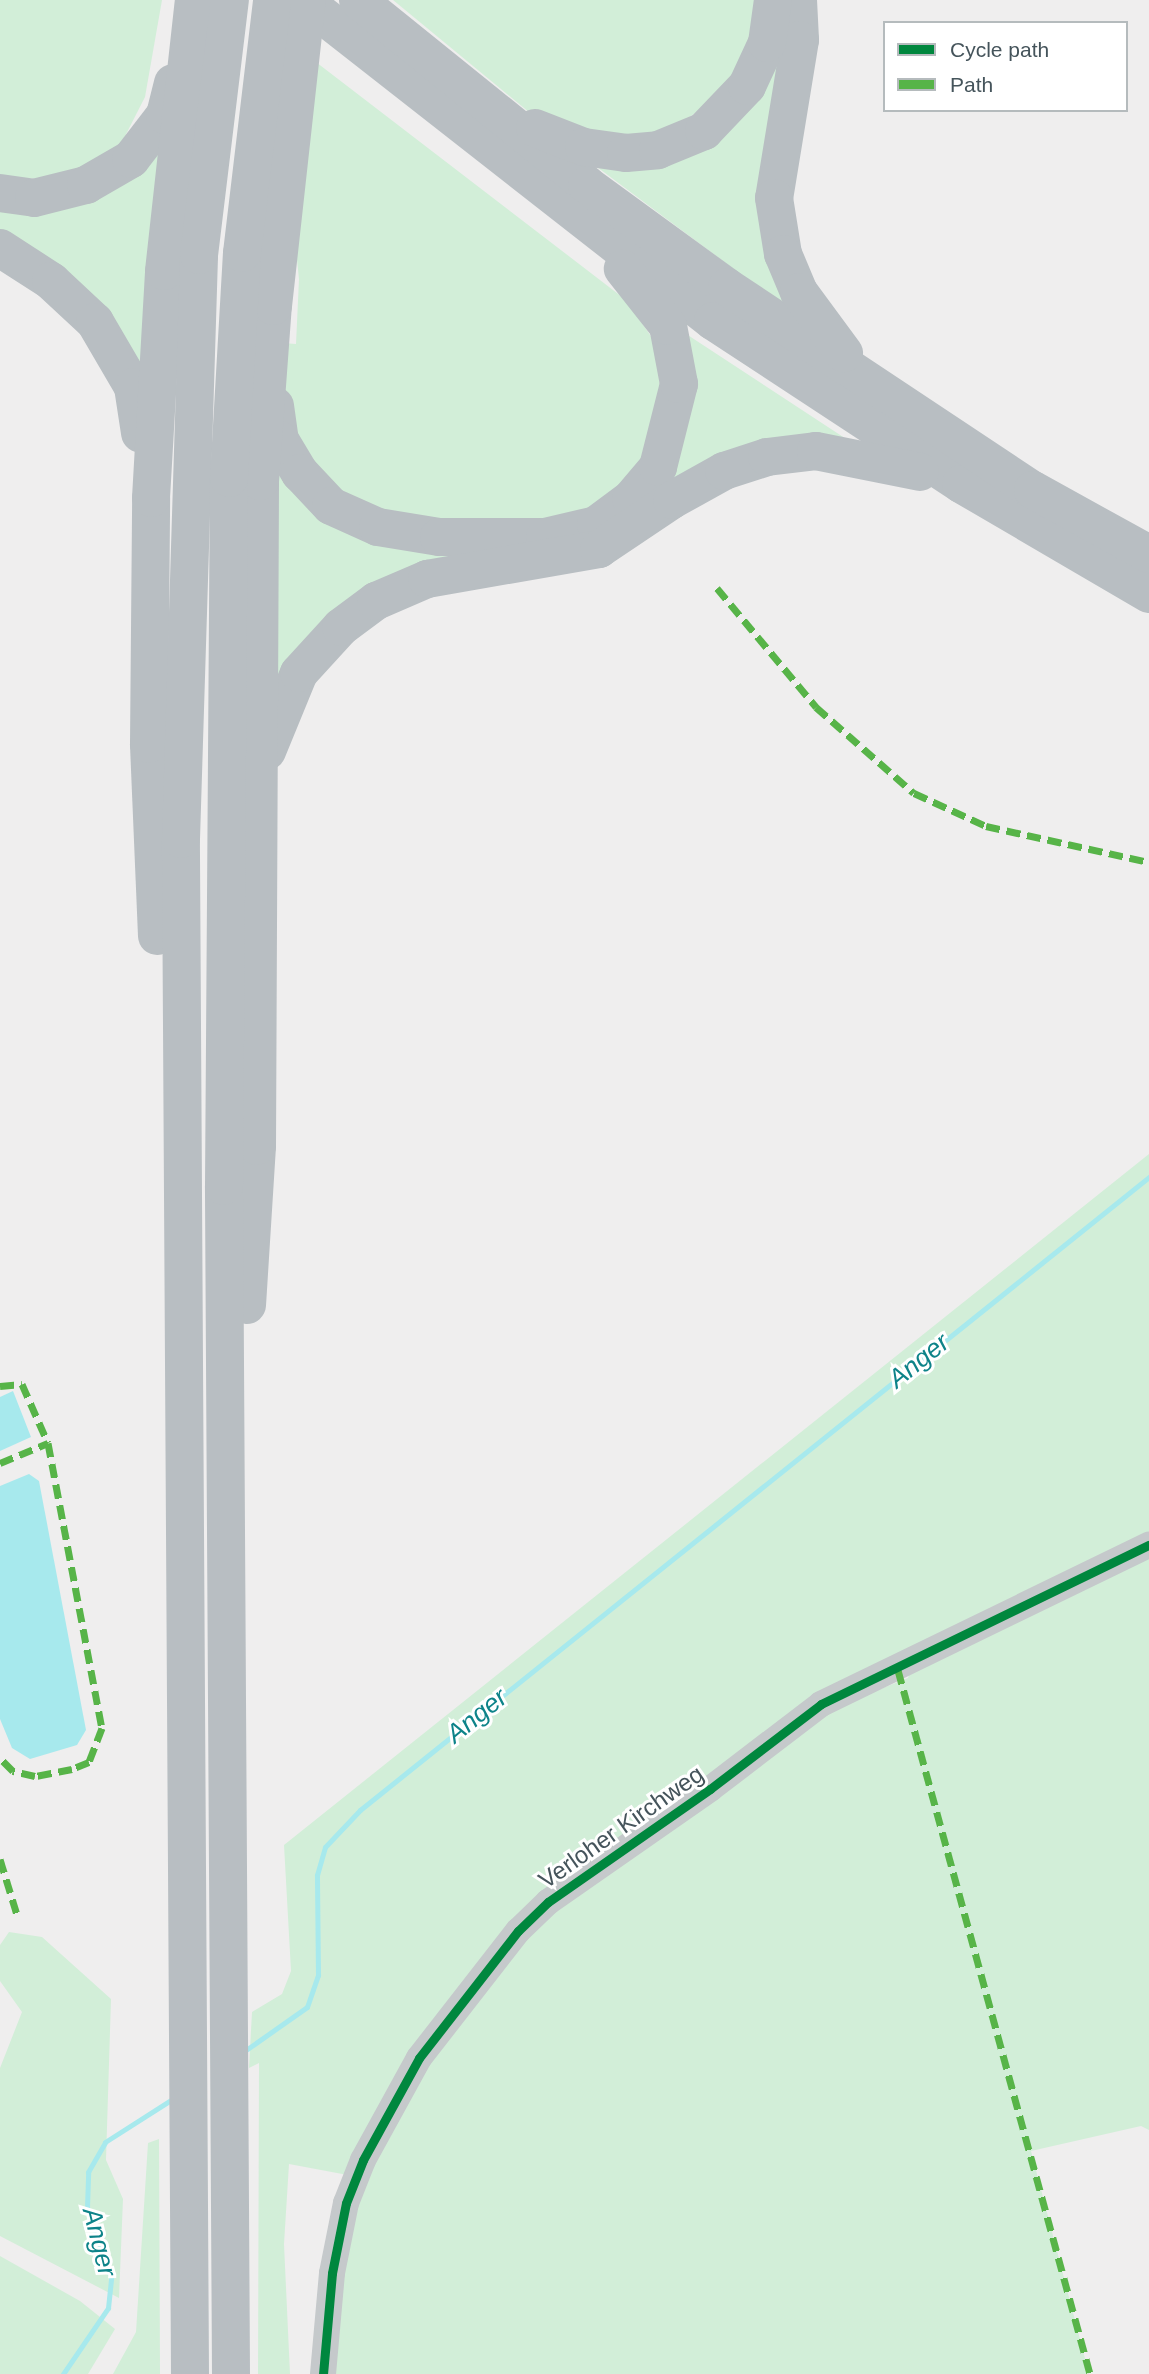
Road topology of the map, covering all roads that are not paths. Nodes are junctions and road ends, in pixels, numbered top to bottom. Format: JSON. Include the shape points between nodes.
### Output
{"nodes":[{"id":1,"x":194,"y":0,"type":"edge"},
{"id":2,"x":230,"y":0,"type":"edge"},
{"id":3,"x":272,"y":0,"type":"edge"},
{"id":4,"x":305,"y":0,"type":"edge"},
{"id":5,"x":773,"y":0,"type":"edge"},
{"id":6,"x":798,"y":0,"type":"edge"},
{"id":7,"x":349,"y":15,"type":"edge"},
{"id":8,"x":481,"y":101,"type":"junction"},
{"id":9,"x":0,"y":193,"type":"edge"},
{"id":10,"x":554,"y":197,"type":"junction"},
{"id":11,"x":0,"y":248,"type":"edge"},
{"id":12,"x":273,"y":306,"type":"junction"},
{"id":13,"x":872,"y":387,"type":"junction"},
{"id":14,"x":961,"y":484,"type":"junction"},
{"id":15,"x":151,"y":498,"type":"junction"},
{"id":16,"x":1149,"y":554,"type":"edge"},
{"id":17,"x":1149,"y":594,"type":"edge"},
{"id":18,"x":258,"y":823,"type":"junction"},
{"id":19,"x":182,"y":1196,"type":"junction"},
{"id":20,"x":228,"y":1492,"type":"junction"},
{"id":21,"x":1149,"y":1545,"type":"edge"},
{"id":22,"x":190,"y":2374,"type":"edge"},
{"id":23,"x":231,"y":2374,"type":"edge"},
{"id":24,"x":323,"y":2374,"type":"edge"}],
"edges":[{"from":1,"to":9,"type":"highway","via":[[165,115],[131,159],[86,185],[34,198]]},
{"from":1,"to":15,"type":"highway","via":[[164,271]]},
{"from":2,"to":19,"type":"highway","via":[[199,255],[189,472]]},
{"from":3,"to":20,"type":"highway","via":[[242,253],[229,478]]},
{"from":4,"to":7,"type":"highway"},
{"from":4,"to":12,"type":"highway"},
{"from":5,"to":8,"type":"highway","via":[[767,43],[747,86],[704,131],[658,150],[626,153],[584,147]]},
{"from":6,"to":13,"type":"highway","via":[[800,40],[774,198],[783,254],[820,325]]},
{"from":7,"to":8,"type":"highway"},
{"from":7,"to":10,"type":"highway"},
{"from":8,"to":13,"type":"highway","via":[[587,185]]},
{"from":10,"to":12,"type":"highway","via":[[668,326],[679,384],[658,467],[631,499],[596,525],[545,537],[439,537],[378,527],[331,506],[300,473],[281,440],[274,401]]},
{"from":10,"to":14,"type":"highway","via":[[713,321]]},
{"from":11,"to":15,"type":"highway","via":[[51,281],[95,322],[133,387]]},
{"from":12,"to":18,"type":"highway","via":[[260,481]]},
{"from":13,"to":16,"type":"highway","via":[[1043,496]]},
{"from":14,"to":17,"type":"highway"},
{"from":14,"to":18,"type":"highway","via":[[873,458],[816,451],[767,457],[682,494],[598,549],[427,579],[376,601],[341,627],[299,673],[267,753]]},
{"from":15,"to":19,"type":"highway","via":[[149,744],[157,944]]},
{"from":18,"to":20,"type":"highway","via":[[257,1159]]},
{"from":19,"to":22,"type":"highway"},
{"from":20,"to":23,"type":"highway"},
{"from":21,"to":24,"type":"street","name":"Verloher Kirchweg","via":[[821,1703],[710,1789],[548,1902],[518,1931],[419,2058],[363,2160],[346,2203],[332,2273]]}]}
